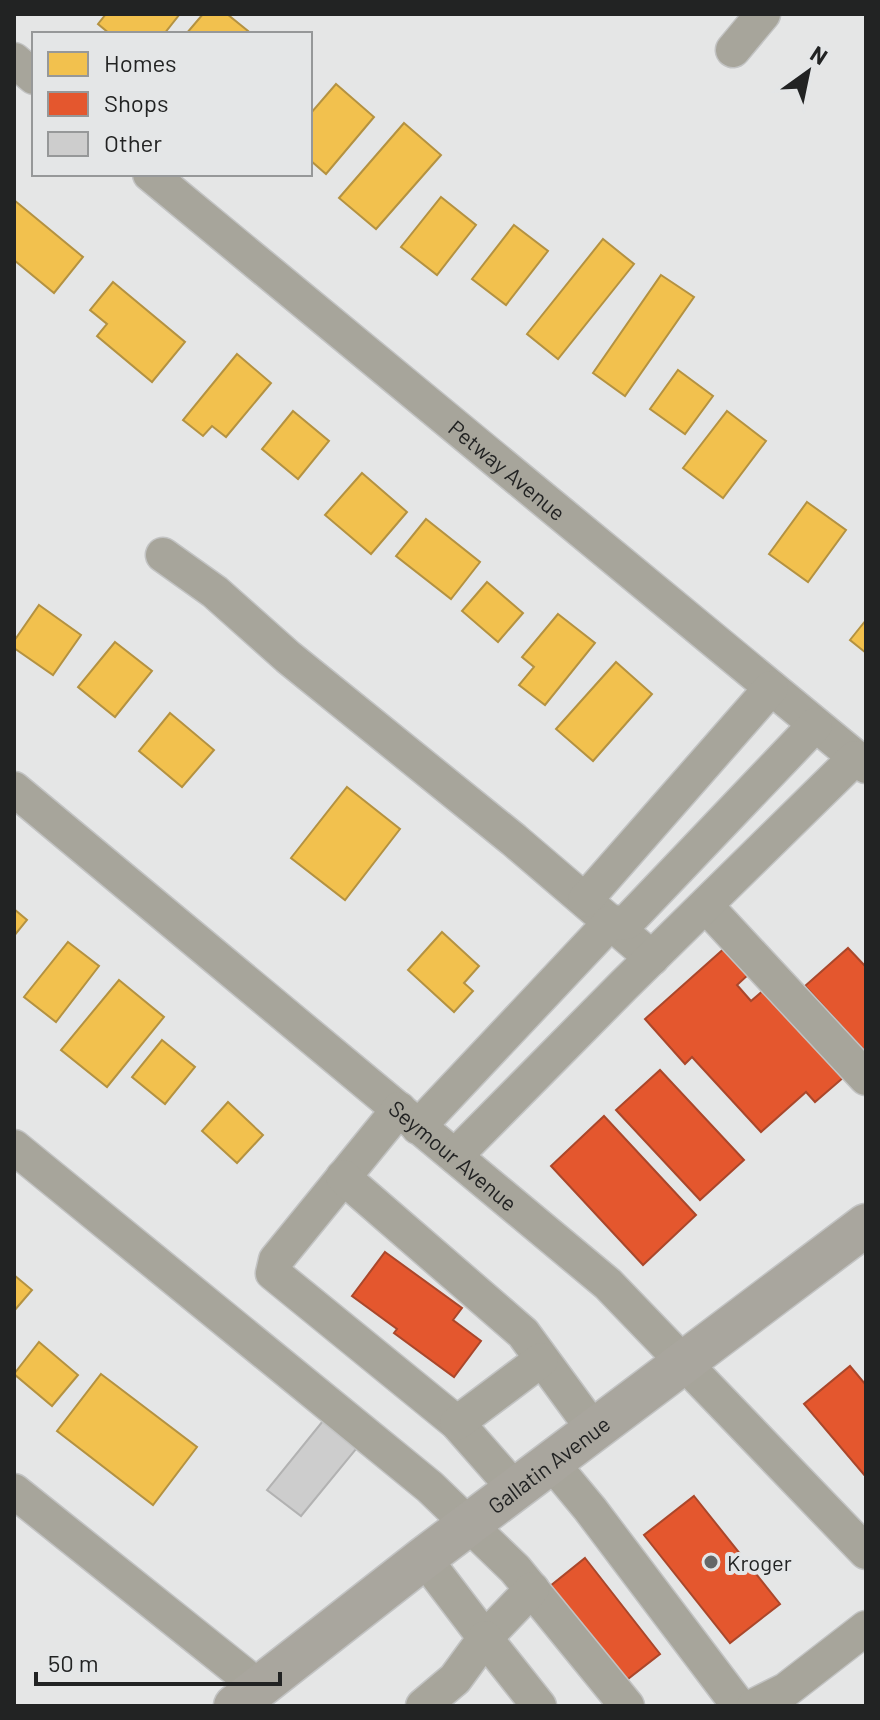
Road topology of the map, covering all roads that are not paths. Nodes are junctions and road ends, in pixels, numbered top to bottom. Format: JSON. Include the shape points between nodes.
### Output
{"nodes":[{"id":1,"x":763,"y":14,"type":"edge"},
{"id":2,"x":733,"y":50,"type":"dead end"},
{"id":3,"x":14,"y":60,"type":"edge"},
{"id":4,"x":32,"y":75,"type":"edge"},
{"id":5,"x":152,"y":176,"type":"edge"},
{"id":6,"x":163,"y":555,"type":"dead end"},
{"id":7,"x":771,"y":688,"type":"junction"},
{"id":8,"x":815,"y":725,"type":"junction"},
{"id":9,"x":861,"y":762,"type":"edge"},
{"id":10,"x":14,"y":789,"type":"edge"},
{"id":11,"x":585,"y":900,"type":"junction"},
{"id":12,"x":706,"y":906,"type":"junction"},
{"id":13,"x":610,"y":923,"type":"junction"},
{"id":14,"x":652,"y":958,"type":"junction"},
{"id":15,"x":866,"y":1078,"type":"edge"},
{"id":16,"x":409,"y":1118,"type":"junction"},
{"id":17,"x":14,"y":1147,"type":"edge"},
{"id":18,"x":455,"y":1156,"type":"junction"},
{"id":19,"x":343,"y":1177,"type":"junction"},
{"id":20,"x":866,"y":1225,"type":"edge"},
{"id":21,"x":541,"y":1360,"type":"junction"},
{"id":22,"x":686,"y":1363,"type":"junction"},
{"id":23,"x":457,"y":1423,"type":"junction"},
{"id":24,"x":594,"y":1430,"type":"junction"},
{"id":25,"x":551,"y":1462,"type":"junction"},
{"id":26,"x":515,"y":1489,"type":"junction"},
{"id":27,"x":14,"y":1491,"type":"edge"},
{"id":28,"x":470,"y":1524,"type":"junction"},
{"id":29,"x":866,"y":1552,"type":"edge"},
{"id":30,"x":424,"y":1558,"type":"junction"},
{"id":31,"x":532,"y":1589,"type":"junction"},
{"id":32,"x":866,"y":1628,"type":"edge"},
{"id":33,"x":485,"y":1638,"type":"junction"},
{"id":34,"x":247,"y":1696,"type":"edge"},
{"id":35,"x":423,"y":1706,"type":"edge"},
{"id":36,"x":539,"y":1706,"type":"edge"},
{"id":37,"x":627,"y":1706,"type":"edge"},
{"id":38,"x":739,"y":1706,"type":"edge"},
{"id":39,"x":754,"y":1706,"type":"edge"}],
"edges":[{"from":1,"to":2,"type":"street"},
{"from":3,"to":4,"type":"street"},
{"from":5,"to":7,"type":"street","name":"Petway Avenue"},
{"from":6,"to":11,"type":"street","via":[[215,592]]},
{"from":7,"to":8,"type":"street","name":"Petway Avenue"},
{"from":7,"to":11,"type":"street"},
{"from":8,"to":9,"type":"street","name":"Petway Avenue"},
{"from":8,"to":13,"type":"street","via":[[627,922]]},
{"from":9,"to":12,"type":"street"},
{"from":10,"to":16,"type":"street","name":"Seymour Avenue"},
{"from":11,"to":13,"type":"street"},
{"from":12,"to":14,"type":"street"},
{"from":12,"to":15,"type":"street"},
{"from":13,"to":14,"type":"street"},
{"from":13,"to":16,"type":"street"},
{"from":14,"to":18,"type":"street"},
{"from":16,"to":18,"type":"street","name":"Seymour Avenue"},
{"from":16,"to":19,"type":"street"},
{"from":17,"to":28,"type":"street"},
{"from":18,"to":22,"type":"street","name":"Seymour Avenue","via":[[608,1284]]},
{"from":19,"to":21,"type":"street","via":[[523,1333]]},
{"from":19,"to":23,"type":"street","via":[[276,1260],[273,1273]]},
{"from":20,"to":22,"type":"main road","name":"Gallatin Avenue"},
{"from":21,"to":23,"type":"street"},
{"from":21,"to":24,"type":"street"},
{"from":22,"to":24,"type":"main road","name":"Gallatin Avenue"},
{"from":22,"to":29,"type":"street","name":"Seymour Avenue"},
{"from":23,"to":26,"type":"street"},
{"from":24,"to":25,"type":"main road","name":"Gallatin Avenue"},
{"from":25,"to":26,"type":"main road","name":"Gallatin Avenue"},
{"from":25,"to":38,"type":"street"},
{"from":26,"to":28,"type":"main road","name":"Gallatin Avenue"},
{"from":27,"to":34,"type":"street"},
{"from":28,"to":30,"type":"main road","name":"Gallatin Avenue"},
{"from":28,"to":31,"type":"street"},
{"from":30,"to":33,"type":"street"},
{"from":30,"to":34,"type":"main road","name":"Gallatin Avenue"},
{"from":31,"to":33,"type":"street"},
{"from":31,"to":37,"type":"street"},
{"from":32,"to":39,"type":"street","via":[[786,1690]]},
{"from":33,"to":35,"type":"street","via":[[455,1679]]},
{"from":33,"to":36,"type":"street"}]}
